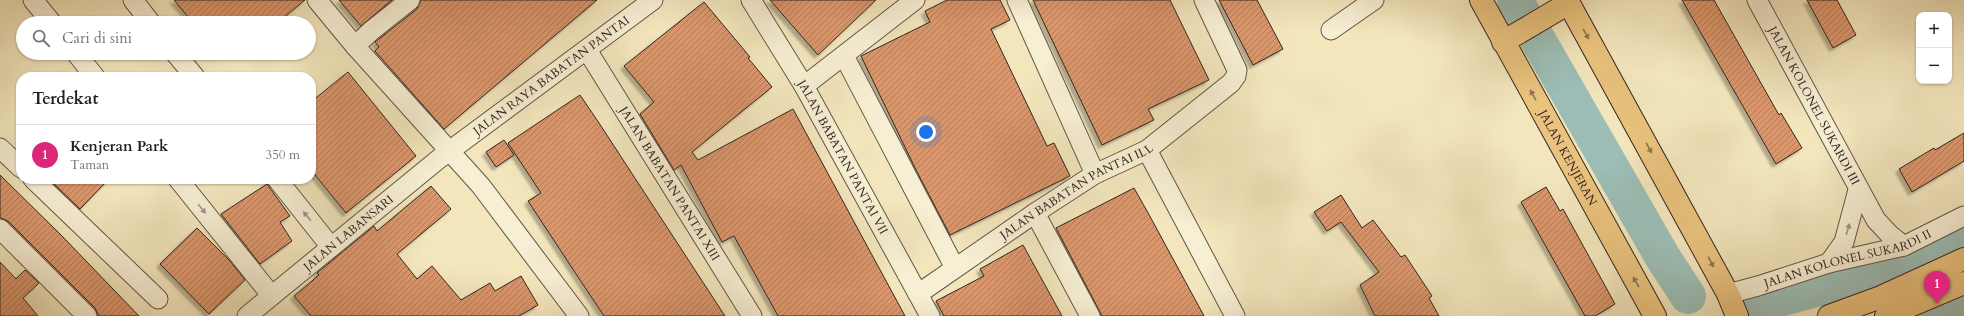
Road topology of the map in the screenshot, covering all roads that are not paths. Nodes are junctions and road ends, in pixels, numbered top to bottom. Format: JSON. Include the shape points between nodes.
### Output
{"nodes":[{"id":1,"x":33,"y":0,"type":"edge"},
{"id":2,"x":133,"y":0,"type":"edge"},
{"id":3,"x":316,"y":0,"type":"edge"},
{"id":4,"x":410,"y":0,"type":"edge"},
{"id":5,"x":652,"y":0,"type":"edge"},
{"id":6,"x":751,"y":0,"type":"edge"},
{"id":7,"x":915,"y":0,"type":"edge"},
{"id":8,"x":1017,"y":0,"type":"edge"},
{"id":9,"x":1204,"y":0,"type":"edge"},
{"id":10,"x":1374,"y":0,"type":"edge"},
{"id":11,"x":1481,"y":0,"type":"edge"},
{"id":12,"x":1757,"y":0,"type":"edge"},
{"id":13,"x":1567,"y":3,"type":"edge"},
{"id":14,"x":46,"y":16,"type":"edge"},
{"id":15,"x":146,"y":16,"type":"edge"},
{"id":16,"x":1331,"y":30,"type":"dead end"},
{"id":17,"x":1506,"y":40,"type":"junction"},
{"id":18,"x":355,"y":46,"type":"junction"},
{"id":19,"x":587,"y":50,"type":"junction"},
{"id":20,"x":844,"y":56,"type":"junction"},
{"id":21,"x":82,"y":60,"type":"edge"},
{"id":22,"x":181,"y":60,"type":"edge"},
{"id":23,"x":91,"y":72,"type":"edge"},
{"id":24,"x":191,"y":72,"type":"edge"},
{"id":25,"x":804,"y":86,"type":"junction"},
{"id":26,"x":0,"y":148,"type":"edge"},
{"id":27,"x":450,"y":150,"type":"junction"},
{"id":28,"x":1148,"y":150,"type":"junction"},
{"id":29,"x":16,"y":163,"type":"edge"},
{"id":30,"x":1095,"y":174,"type":"junction"},
{"id":31,"x":38,"y":184,"type":"edge"},
{"id":32,"x":182,"y":184,"type":"edge"},
{"id":33,"x":281,"y":184,"type":"edge"},
{"id":34,"x":1858,"y":190,"type":"junction"},
{"id":35,"x":1035,"y":213,"type":"junction"},
{"id":36,"x":1964,"y":216,"type":"edge"},
{"id":37,"x":0,"y":229,"type":"edge"},
{"id":38,"x":1904,"y":246,"type":"junction"},
{"id":39,"x":331,"y":247,"type":"junction"},
{"id":40,"x":1964,"y":259,"type":"edge"},
{"id":41,"x":1829,"y":263,"type":"junction"},
{"id":42,"x":955,"y":268,"type":"junction"},
{"id":43,"x":1964,"y":283,"type":"edge"},
{"id":44,"x":918,"y":294,"type":"junction"},
{"id":45,"x":1728,"y":294,"type":"junction"},
{"id":46,"x":272,"y":295,"type":"junction"},
{"id":47,"x":158,"y":299,"type":"dead end"},
{"id":48,"x":572,"y":314,"type":"edge"},
{"id":49,"x":87,"y":316,"type":"edge"},
{"id":50,"x":247,"y":316,"type":"edge"},
{"id":51,"x":752,"y":316,"type":"edge"},
{"id":52,"x":930,"y":316,"type":"edge"},
{"id":53,"x":1090,"y":316,"type":"edge"},
{"id":54,"x":1235,"y":316,"type":"edge"},
{"id":55,"x":1656,"y":316,"type":"edge"},
{"id":56,"x":1737,"y":316,"type":"edge"},
{"id":57,"x":1829,"y":316,"type":"edge"},
{"id":58,"x":1886,"y":316,"type":"edge"}],
"edges":[{"from":1,"to":14,"type":"street"},
{"from":2,"to":15,"type":"street"},
{"from":3,"to":18,"type":"street"},
{"from":4,"to":18,"type":"street"},
{"from":5,"to":19,"type":"street","name":"JALAN RAYA BABATAN PANTAI"},
{"from":6,"to":25,"type":"street","name":"JALAN BABATAN PANTAI VII"},
{"from":7,"to":20,"type":"street"},
{"from":8,"to":30,"type":"street"},
{"from":9,"to":28,"type":"street","name":"JALAN BABATAN PANTAI ILL","via":[[1237,70],[1236,76],[1231,83]]},
{"from":10,"to":16,"type":"street"},
{"from":11,"to":17,"type":"main road","name":"JALAN KENJERAN"},
{"from":12,"to":34,"type":"street","name":"JALAN KOLONEL SUKARDI III"},
{"from":13,"to":17,"type":"main road"},
{"from":13,"to":45,"type":"main road","one_way":true},
{"from":55,"to":17,"type":"main road","name":"JALAN KENJERAN","one_way":true},
{"from":18,"to":27,"type":"street"},
{"from":19,"to":27,"type":"street","name":"JALAN RAYA BABATAN PANTAI"},
{"from":19,"to":51,"type":"street","name":"JALAN BABATAN PANTAI XIII"},
{"from":20,"to":25,"type":"street"},
{"from":20,"to":42,"type":"street"},
{"from":21,"to":23,"type":"street"},
{"from":22,"to":24,"type":"street"},
{"from":25,"to":44,"type":"street","name":"JALAN BABATAN PANTAI VII"},
{"from":26,"to":29,"type":"street"},
{"from":27,"to":39,"type":"street","name":"JALAN LABANSARI"},
{"from":27,"to":48,"type":"street","via":[[481,186]]},
{"from":28,"to":30,"type":"street","name":"JALAN BABATAN PANTAI ILL"},
{"from":28,"to":54,"type":"street"},
{"from":30,"to":35,"type":"street","name":"JALAN BABATAN PANTAI ILL"},
{"from":31,"to":47,"type":"street"},
{"from":32,"to":46,"type":"street","one_way":true},
{"from":39,"to":33,"type":"street","one_way":true},
{"from":34,"to":38,"type":"street","name":"JALAN KOLONEL SUKARDI III","via":[[1876,220]]},
{"from":41,"to":34,"type":"street","name":"JALAN KOLONEL SUKARDI III","one_way":true,"via":[[1844,242]]},
{"from":35,"to":42,"type":"street","name":"JALAN BABATAN PANTAI ILL"},
{"from":35,"to":53,"type":"street"},
{"from":36,"to":38,"type":"street","name":"JALAN KOLONEL SUKARDI II"},
{"from":37,"to":49,"type":"street"},
{"from":38,"to":41,"type":"street","name":"JALAN KOLONEL SUKARDI II"},
{"from":39,"to":46,"type":"street","name":"JALAN LABANSARI"},
{"from":40,"to":57,"type":"main road","via":[[1881,297]]},
{"from":41,"to":45,"type":"street","name":"JALAN KOLONEL SUKARDI II"},
{"from":42,"to":44,"type":"street","name":"JALAN BABATAN PANTAI ILL"},
{"from":43,"to":58,"type":"main road"},
{"from":44,"to":52,"type":"street","name":"JALAN BABATAN PANTAI VII"},
{"from":45,"to":56,"type":"main road"},
{"from":46,"to":50,"type":"street","name":"JALAN LABANSARI"}]}
